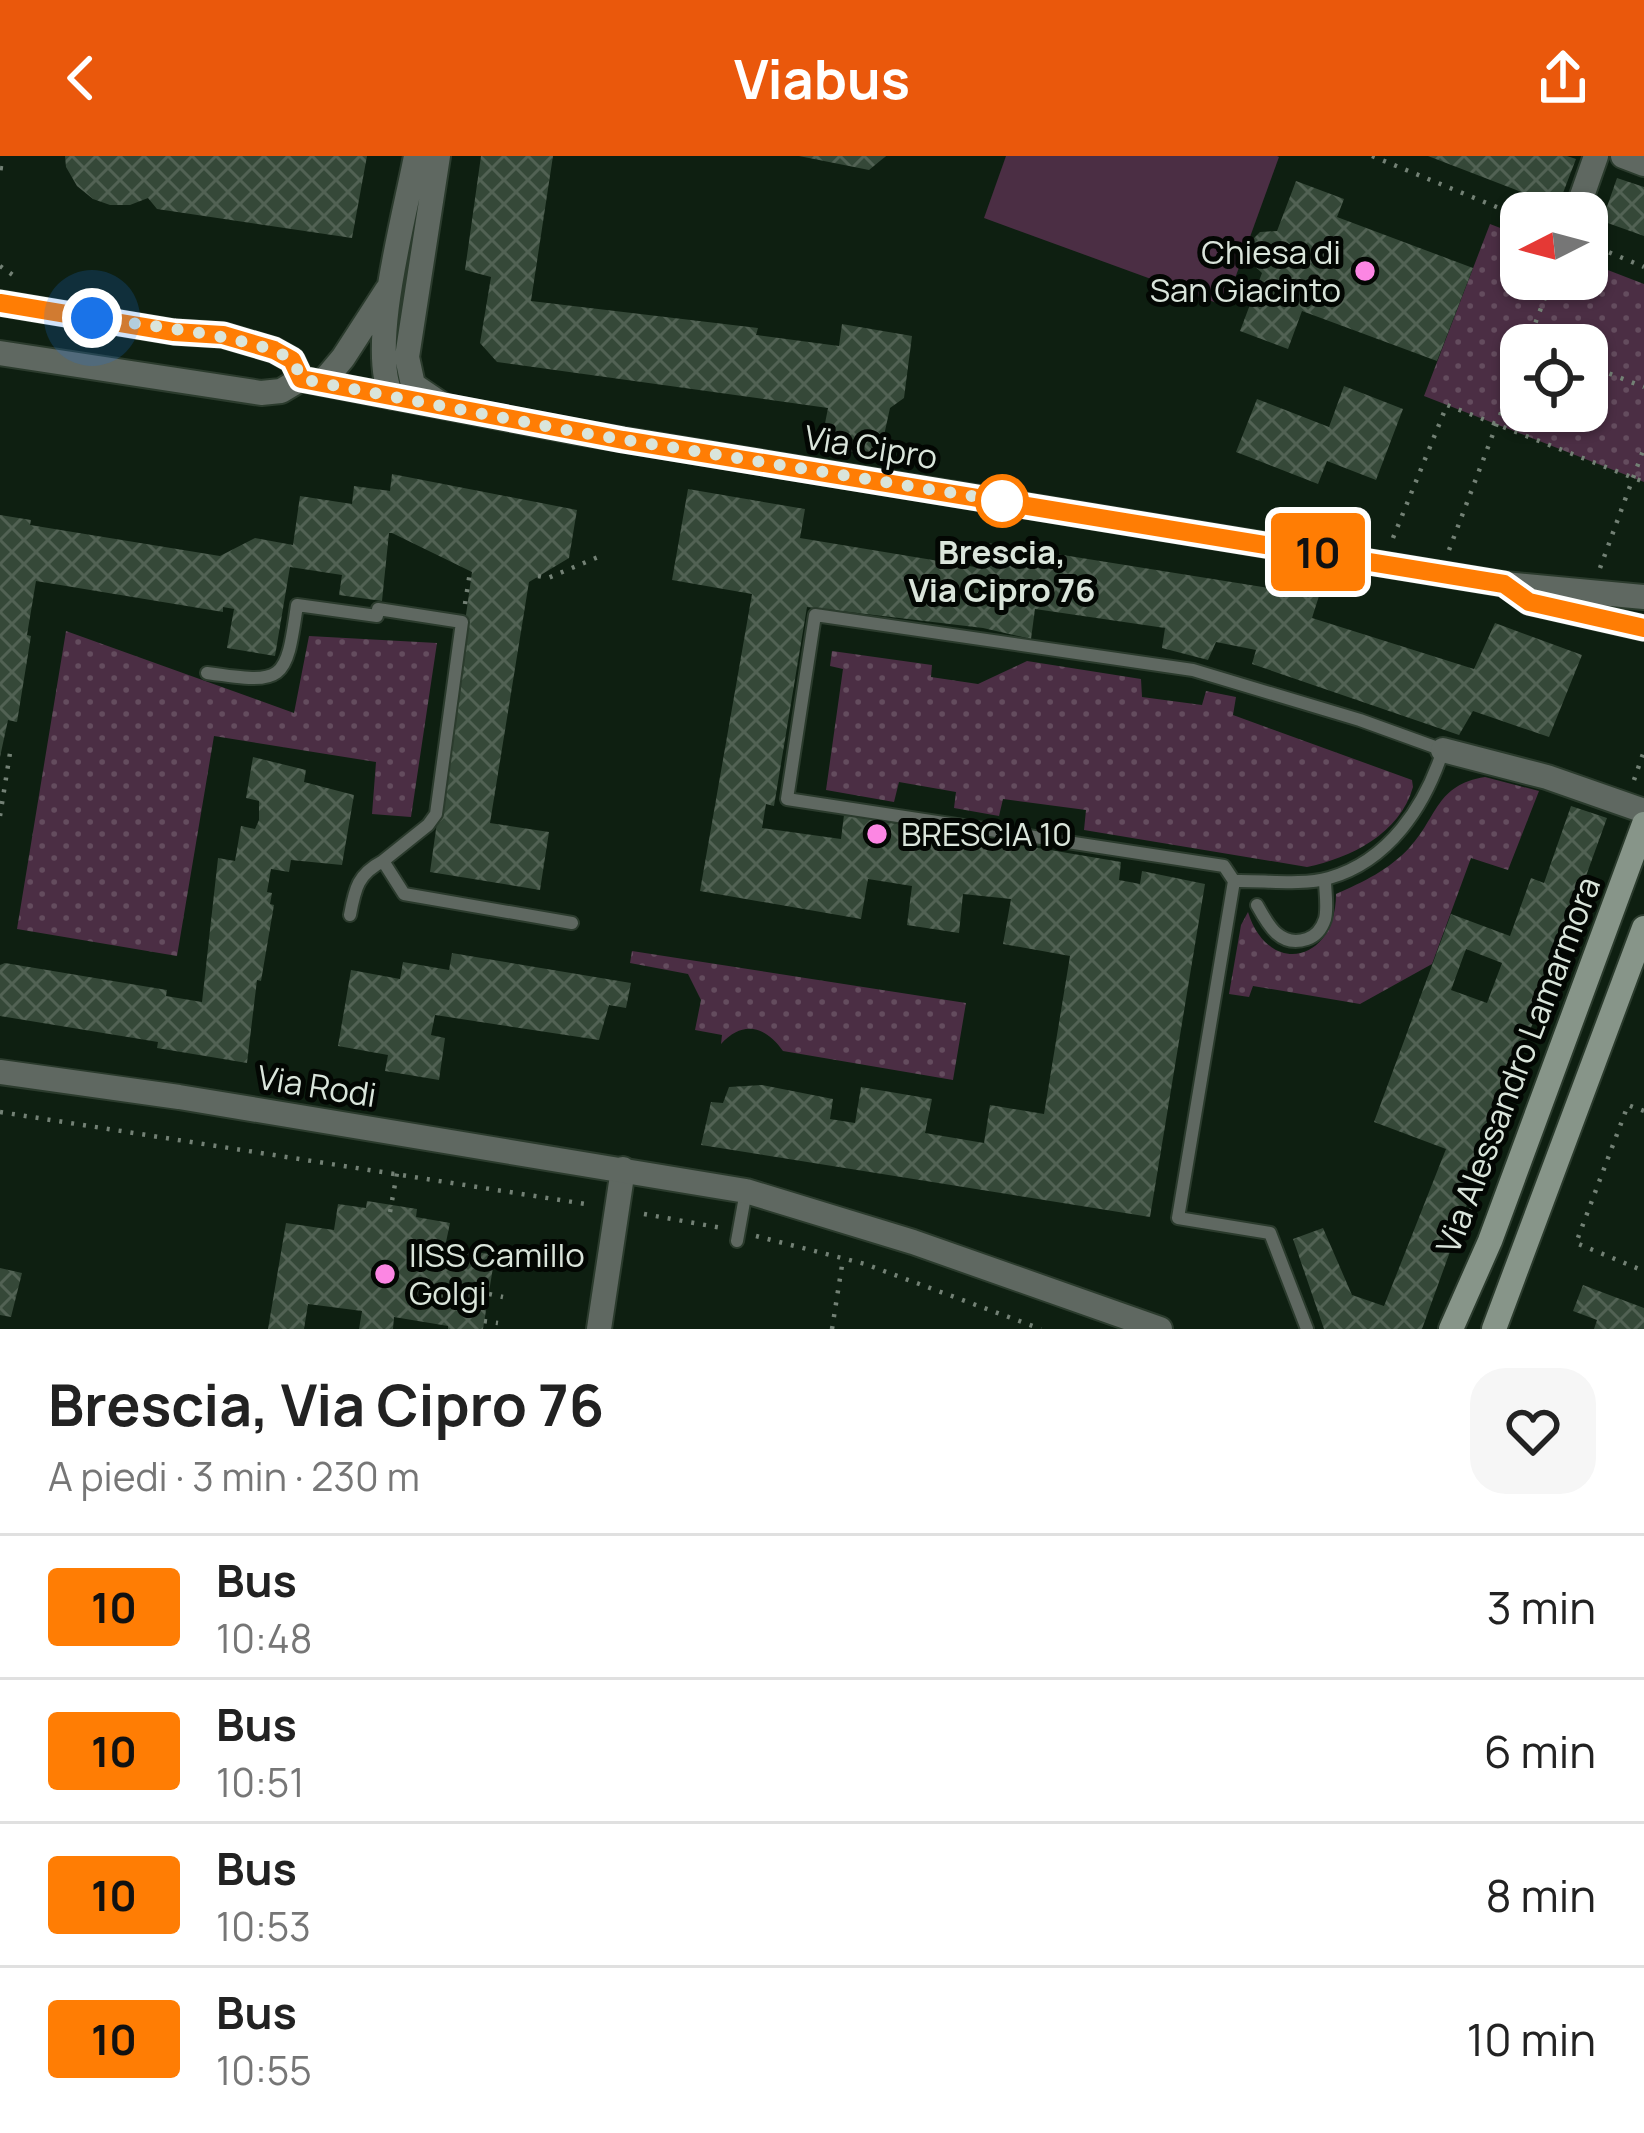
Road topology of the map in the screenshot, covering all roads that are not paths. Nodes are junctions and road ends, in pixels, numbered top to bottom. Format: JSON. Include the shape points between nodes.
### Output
{"nodes":[{"id":1,"x":416,"y":156,"type":"edge"},
{"id":2,"x":438,"y":156,"type":"edge"},
{"id":3,"x":1596,"y":156,"type":"edge"},
{"id":4,"x":1623,"y":156,"type":"edge"},
{"id":5,"x":1644,"y":164,"type":"edge"},
{"id":6,"x":1583,"y":192,"type":"edge"},
{"id":7,"x":391,"y":283,"type":"junction"},
{"id":8,"x":0,"y":303,"type":"edge"},
{"id":9,"x":0,"y":353,"type":"edge"},
{"id":10,"x":312,"y":381,"type":"junction"},
{"id":11,"x":392,"y":397,"type":"junction"},
{"id":12,"x":446,"y":407,"type":"junction"},
{"id":13,"x":1504,"y":584,"type":"junction"},
{"id":14,"x":1644,"y":597,"type":"edge"},
{"id":15,"x":1644,"y":628,"type":"edge"},
{"id":16,"x":206,"y":673,"type":"dead end"},
{"id":17,"x":1444,"y":750,"type":"junction"},
{"id":18,"x":1644,"y":811,"type":"edge"},
{"id":19,"x":1644,"y":824,"type":"edge"},
{"id":20,"x":383,"y":860,"type":"junction"},
{"id":21,"x":1325,"y":880,"type":"junction"},
{"id":22,"x":1234,"y":881,"type":"junction"},
{"id":23,"x":1257,"y":905,"type":"dead end"},
{"id":24,"x":350,"y":915,"type":"dead end"},
{"id":25,"x":572,"y":922,"type":"dead end"},
{"id":26,"x":1644,"y":928,"type":"edge"},
{"id":27,"x":0,"y":1072,"type":"edge"},
{"id":28,"x":623,"y":1169,"type":"junction"},
{"id":29,"x":746,"y":1191,"type":"junction"},
{"id":30,"x":738,"y":1236,"type":"road end"},
{"id":31,"x":599,"y":1329,"type":"edge"},
{"id":32,"x":1160,"y":1329,"type":"edge"},
{"id":33,"x":1307,"y":1329,"type":"edge"},
{"id":34,"x":1451,"y":1329,"type":"edge"},
{"id":35,"x":1494,"y":1329,"type":"edge"}],
"edges":[{"from":1,"to":7,"type":"street"},
{"from":2,"to":12,"type":"street","via":[[407,357],[413,385]]},
{"from":3,"to":6,"type":"street"},
{"from":4,"to":5,"type":"street"},
{"from":7,"to":10,"type":"street","via":[[344,358]]},
{"from":7,"to":11,"type":"street","via":[[383,371]]},
{"from":8,"to":10,"type":"street","name":"Via Cipro","via":[[223,335],[274,350]]},
{"from":9,"to":10,"type":"street","name":"Via Cipro","via":[[261,393]]},
{"from":10,"to":11,"type":"street","name":"Via Cipro"},
{"from":11,"to":12,"type":"street","name":"Via Cipro"},
{"from":12,"to":13,"type":"street","name":"Via Cipro"},
{"from":13,"to":14,"type":"street","name":"Via Cipro"},
{"from":13,"to":15,"type":"street","name":"Via Cipro","via":[[1529,602]]},
{"from":16,"to":20,"type":"lane","via":[[274,677],[291,649],[297,605],[462,622],[436,814]]},
{"from":17,"to":18,"type":"street"},
{"from":17,"to":21,"type":"lane","via":[[1430,789],[1386,848]]},
{"from":17,"to":22,"type":"lane","via":[[1193,670],[815,615],[787,799],[1224,866]]},
{"from":19,"to":34,"type":"main road","name":"Via Alessandro Lamarmora"},
{"from":20,"to":24,"type":"lane","via":[[356,882]]},
{"from":20,"to":25,"type":"lane","via":[[404,894]]},
{"from":21,"to":22,"type":"lane"},
{"from":21,"to":23,"type":"lane","via":[[1325,920],[1302,941],[1276,934]]},
{"from":22,"to":33,"type":"lane","via":[[1178,1217],[1270,1234]]},
{"from":26,"to":35,"type":"main road","name":"Via Alessandro Lamarmora"},
{"from":27,"to":28,"type":"street","name":"Via Rodi"},
{"from":28,"to":29,"type":"street","name":"Via Rodi"},
{"from":28,"to":31,"type":"street"},
{"from":29,"to":30,"type":"lane"},
{"from":29,"to":32,"type":"street","name":"Via Rodi"}]}
